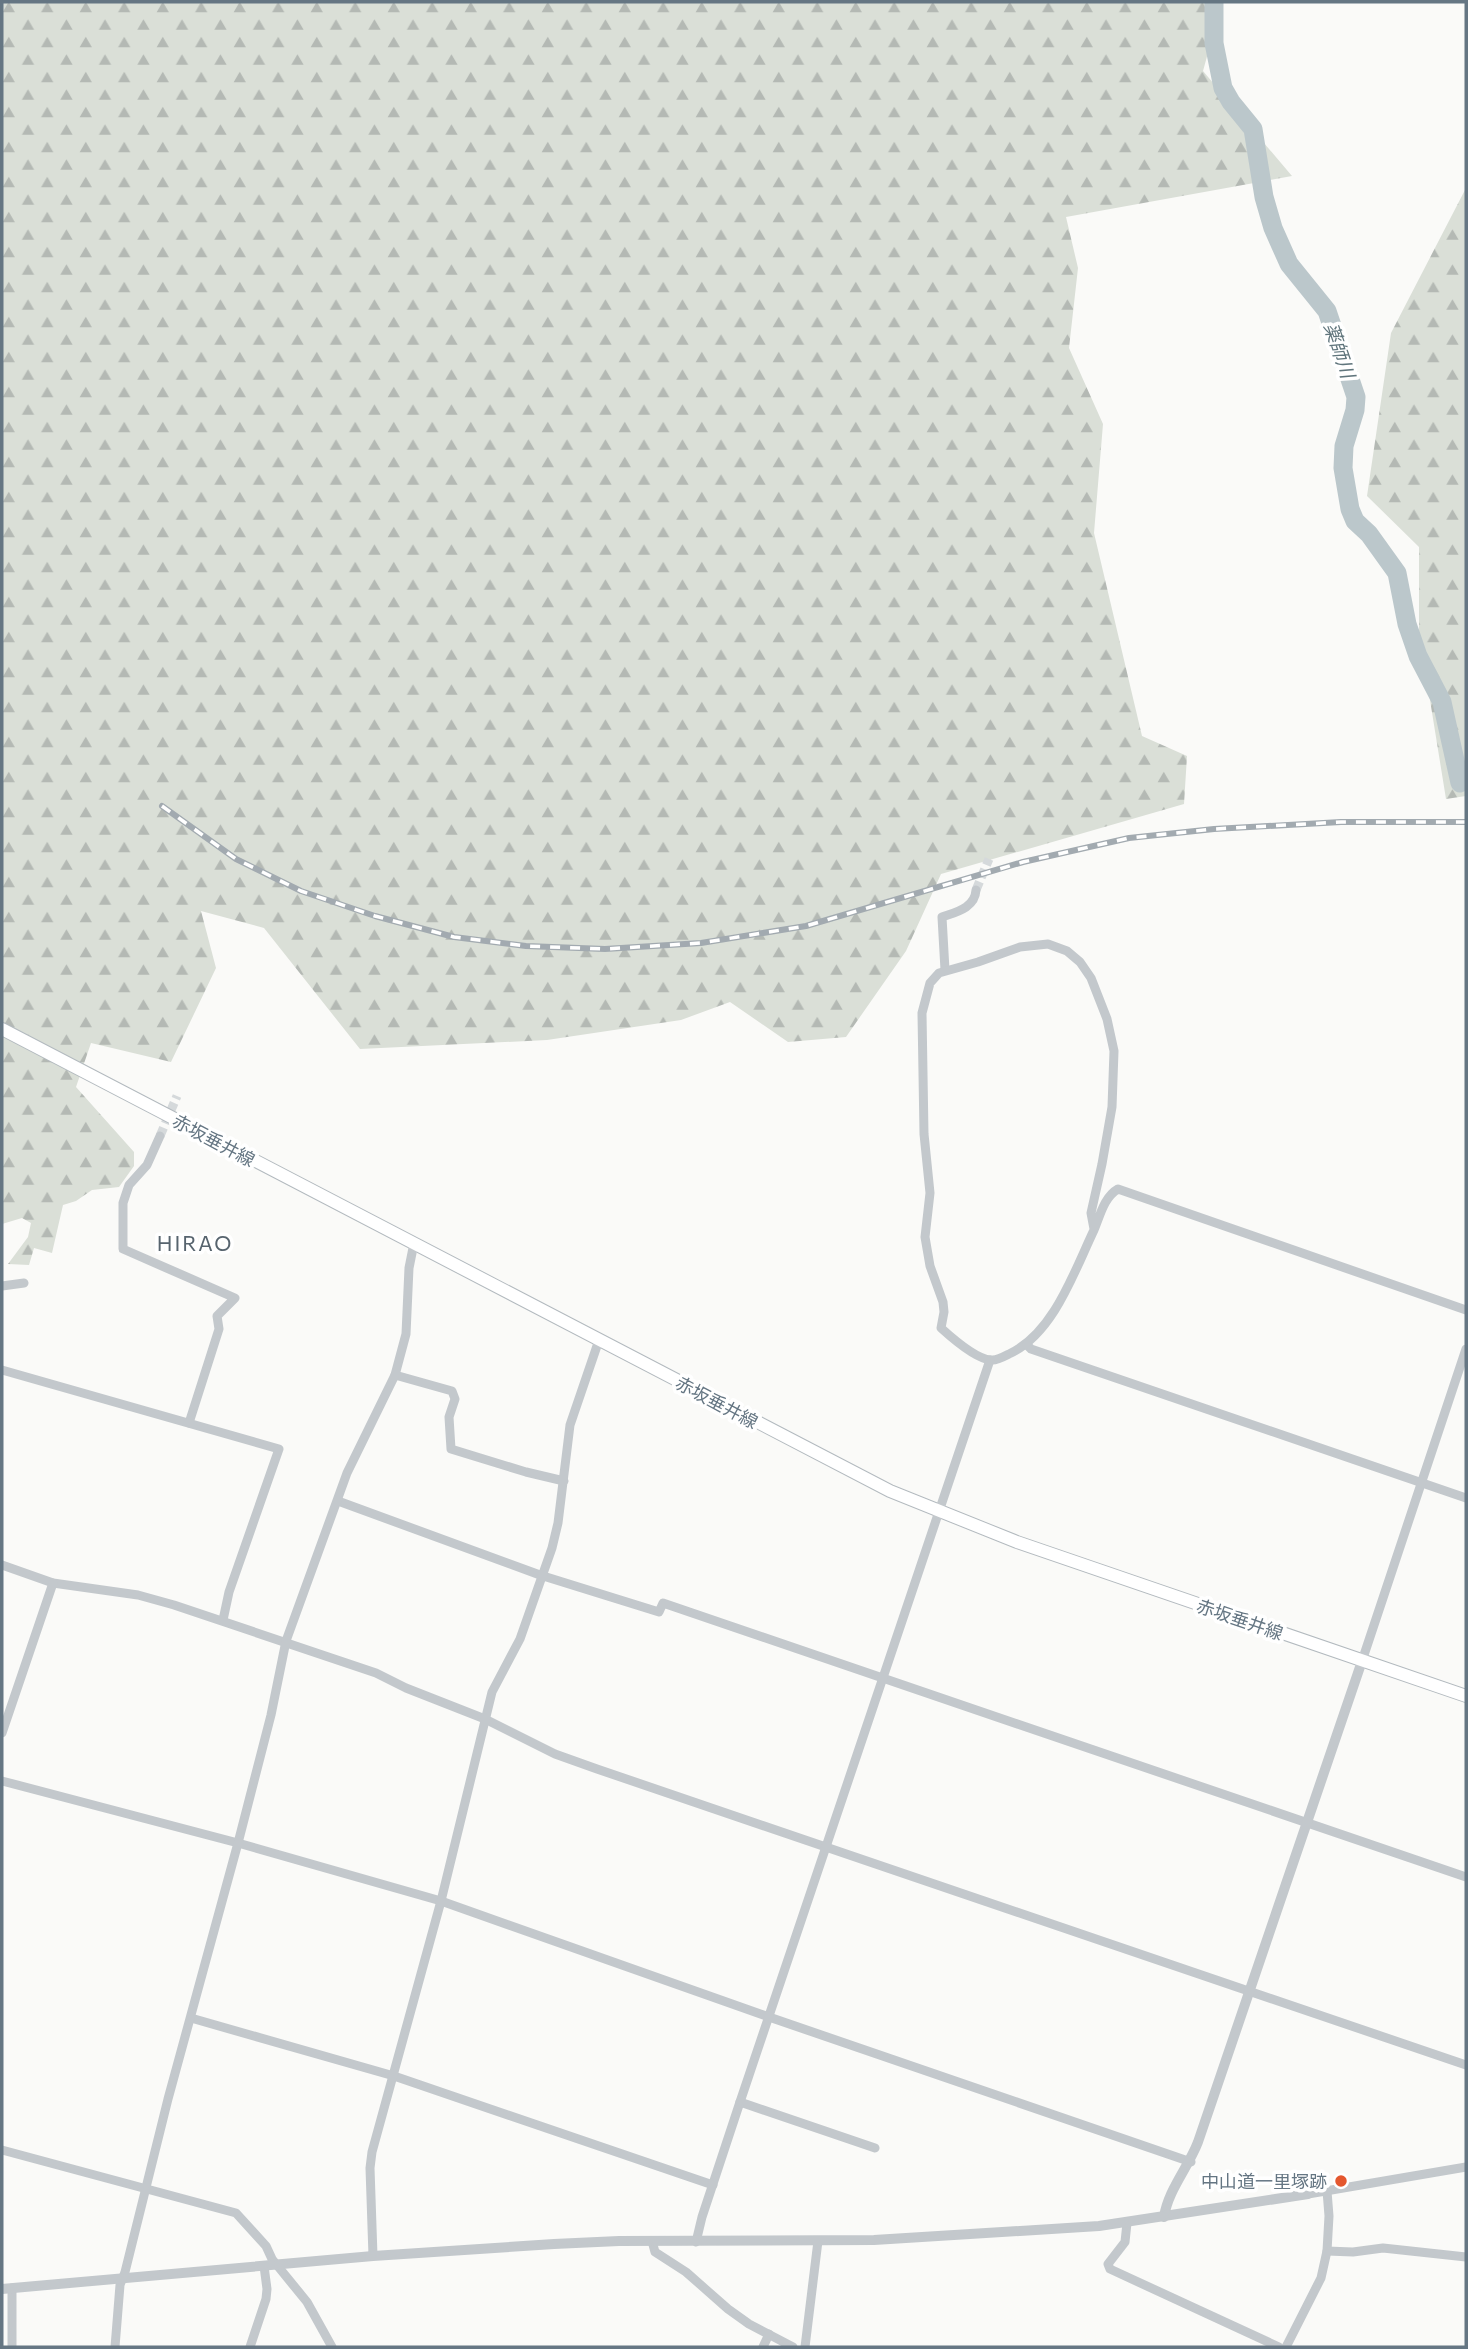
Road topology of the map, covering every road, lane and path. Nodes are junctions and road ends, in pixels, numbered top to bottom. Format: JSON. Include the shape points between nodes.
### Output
{"nodes":[{"id":1,"x":976,"y":890,"type":"tunnel mouth"},
{"id":2,"x":945,"y":970,"type":"junction"},
{"id":3,"x":2,"y":1029,"type":"edge"},
{"id":4,"x":160,"y":1136,"type":"tunnel mouth"},
{"id":5,"x":1094,"y":1229,"type":"junction"},
{"id":6,"x":414,"y":1243,"type":"junction"},
{"id":7,"x":24,"y":1283,"type":"dead end"},
{"id":8,"x":2,"y":1286,"type":"edge"},
{"id":9,"x":1466,"y":1310,"type":"edge"},
{"id":10,"x":599,"y":1340,"type":"junction"},
{"id":11,"x":1027,"y":1345,"type":"junction"},
{"id":12,"x":1466,"y":1349,"type":"edge"},
{"id":13,"x":990,"y":1360,"type":"junction"},
{"id":14,"x":2,"y":1370,"type":"edge"},
{"id":15,"x":395,"y":1375,"type":"junction"},
{"id":16,"x":190,"y":1423,"type":"junction"},
{"id":17,"x":564,"y":1481,"type":"junction"},
{"id":18,"x":1420,"y":1483,"type":"junction"},
{"id":19,"x":1466,"y":1498,"type":"edge"},
{"id":20,"x":338,"y":1502,"type":"junction"},
{"id":21,"x":939,"y":1511,"type":"junction"},
{"id":22,"x":2,"y":1565,"type":"edge"},
{"id":23,"x":540,"y":1575,"type":"junction"},
{"id":24,"x":53,"y":1583,"type":"junction"},
{"id":25,"x":223,"y":1620,"type":"junction"},
{"id":26,"x":286,"y":1642,"type":"junction"},
{"id":27,"x":1362,"y":1661,"type":"junction"},
{"id":28,"x":884,"y":1678,"type":"junction"},
{"id":29,"x":1466,"y":1696,"type":"edge"},
{"id":30,"x":485,"y":1719,"type":"junction"},
{"id":31,"x":2,"y":1733,"type":"edge"},
{"id":32,"x":2,"y":1781,"type":"edge"},
{"id":33,"x":1308,"y":1823,"type":"junction"},
{"id":34,"x":238,"y":1843,"type":"junction"},
{"id":35,"x":827,"y":1847,"type":"junction"},
{"id":36,"x":1466,"y":1877,"type":"edge"},
{"id":37,"x":441,"y":1901,"type":"junction"},
{"id":38,"x":1249,"y":1991,"type":"junction"},
{"id":39,"x":769,"y":2017,"type":"junction"},
{"id":40,"x":191,"y":2018,"type":"junction"},
{"id":41,"x":1466,"y":2065,"type":"edge"},
{"id":42,"x":394,"y":2076,"type":"junction"},
{"id":43,"x":740,"y":2102,"type":"junction"},
{"id":44,"x":875,"y":2148,"type":"dead end"},
{"id":45,"x":2,"y":2150,"type":"edge"},
{"id":46,"x":1191,"y":2162,"type":"junction"},
{"id":47,"x":1466,"y":2167,"type":"edge"},
{"id":48,"x":713,"y":2185,"type":"junction"},
{"id":49,"x":145,"y":2188,"type":"junction"},
{"id":50,"x":1327,"y":2191,"type":"junction"},
{"id":51,"x":1308,"y":2193,"type":"joint"},
{"id":52,"x":1164,"y":2217,"type":"junction"},
{"id":53,"x":1127,"y":2223,"type":"junction"},
{"id":54,"x":652,"y":2241,"type":"junction"},
{"id":55,"x":818,"y":2241,"type":"junction"},
{"id":56,"x":696,"y":2242,"type":"junction"},
{"id":57,"x":1327,"y":2251,"type":"junction"},
{"id":58,"x":373,"y":2256,"type":"junction"},
{"id":59,"x":1466,"y":2257,"type":"edge"},
{"id":60,"x":279,"y":2265,"type":"junction"},
{"id":61,"x":264,"y":2266,"type":"junction"},
{"id":62,"x":123,"y":2278,"type":"junction"},
{"id":63,"x":7,"y":2289,"type":"edge"},
{"id":64,"x":769,"y":2334,"type":"junction"},
{"id":65,"x":12,"y":2347,"type":"edge"},
{"id":66,"x":115,"y":2347,"type":"edge"},
{"id":67,"x":250,"y":2347,"type":"edge"},
{"id":68,"x":332,"y":2347,"type":"edge"},
{"id":69,"x":762,"y":2347,"type":"edge"},
{"id":70,"x":793,"y":2347,"type":"edge"},
{"id":71,"x":805,"y":2347,"type":"edge"},
{"id":72,"x":1279,"y":2347,"type":"edge"},
{"id":73,"x":1286,"y":2347,"type":"edge"}],
"edges":[{"from":1,"to":2,"type":"street","via":[[971,904],[942,917]]},
{"from":2,"to":5,"type":"street","via":[[1020,947],[1048,944],[1067,951],[1091,978],[1114,1051],[1112,1107],[1091,1213]]},
{"from":2,"to":13,"type":"street","via":[[930,983],[922,1013],[930,1194],[925,1237],[943,1302],[941,1328]]},
{"from":3,"to":6,"type":"main road","name":"赤坂垂井線"},
{"from":4,"to":16,"type":"street","via":[[123,1203],[123,1249],[235,1298],[217,1316],[219,1329]]},
{"from":5,"to":9,"type":"street","via":[[1108,1198],[1118,1189]]},
{"from":5,"to":11,"type":"street","via":[[1059,1301]]},
{"from":6,"to":10,"type":"main road","name":"赤坂垂井線"},
{"from":6,"to":15,"type":"street","via":[[406,1334]]},
{"from":7,"to":8,"type":"street"},
{"from":10,"to":17,"type":"street","via":[[570,1425]]},
{"from":10,"to":21,"type":"main road","name":"赤坂垂井線","via":[[809,1450]]},
{"from":11,"to":13,"type":"street"},
{"from":11,"to":18,"type":"street"},
{"from":12,"to":18,"type":"street"},
{"from":13,"to":21,"type":"street"},
{"from":14,"to":16,"type":"street"},
{"from":15,"to":17,"type":"street","via":[[452,1391],[451,1449]]},
{"from":15,"to":20,"type":"street","via":[[347,1473]]},
{"from":16,"to":25,"type":"street","via":[[279,1449]]},
{"from":17,"to":23,"type":"street","via":[[552,1548]]},
{"from":18,"to":19,"type":"street"},
{"from":18,"to":27,"type":"street"},
{"from":20,"to":23,"type":"street"},
{"from":20,"to":26,"type":"street"},
{"from":21,"to":27,"type":"main road","name":"赤坂垂井線"},
{"from":21,"to":28,"type":"street"},
{"from":22,"to":24,"type":"street"},
{"from":23,"to":28,"type":"street","via":[[659,1612],[663,1603]]},
{"from":23,"to":30,"type":"street","via":[[520,1639],[492,1692]]},
{"from":24,"to":25,"type":"street","via":[[138,1595]]},
{"from":24,"to":31,"type":"street"},
{"from":25,"to":26,"type":"street"},
{"from":26,"to":30,"type":"street","via":[[376,1672]]},
{"from":26,"to":34,"type":"street"},
{"from":27,"to":29,"type":"main road","name":"赤坂垂井線"},
{"from":27,"to":33,"type":"street"},
{"from":28,"to":33,"type":"street"},
{"from":28,"to":35,"type":"street"},
{"from":30,"to":35,"type":"street","via":[[576,1762]]},
{"from":30,"to":37,"type":"street"},
{"from":32,"to":34,"type":"street"},
{"from":33,"to":36,"type":"street"},
{"from":33,"to":38,"type":"street"},
{"from":34,"to":37,"type":"street"},
{"from":34,"to":40,"type":"street"},
{"from":35,"to":38,"type":"street"},
{"from":35,"to":39,"type":"street"},
{"from":37,"to":39,"type":"street"},
{"from":37,"to":42,"type":"street"},
{"from":38,"to":41,"type":"street"},
{"from":38,"to":46,"type":"street"},
{"from":39,"to":43,"type":"street"},
{"from":39,"to":46,"type":"street"},
{"from":40,"to":42,"type":"street"},
{"from":40,"to":49,"type":"street"},
{"from":42,"to":48,"type":"street"},
{"from":42,"to":58,"type":"street","via":[[370,2168]]},
{"from":43,"to":44,"type":"street"},
{"from":43,"to":48,"type":"street"},
{"from":45,"to":49,"type":"street"},
{"from":46,"to":52,"type":"street"},
{"from":47,"to":50,"type":"street"},
{"from":48,"to":56,"type":"street"},
{"from":49,"to":60,"type":"street","via":[[236,2213]]},
{"from":49,"to":62,"type":"street"},
{"from":50,"to":51,"type":"street"},
{"from":50,"to":57,"type":"street"},
{"from":51,"to":52,"type":"street"},
{"from":52,"to":53,"type":"street"},
{"from":53,"to":55,"type":"street"},
{"from":53,"to":72,"type":"street","via":[[1125,2242],[1108,2264],[1110,2269]]},
{"from":54,"to":56,"type":"street"},
{"from":54,"to":58,"type":"street"},
{"from":54,"to":64,"type":"street","via":[[655,2252],[728,2309]]},
{"from":55,"to":56,"type":"street"},
{"from":55,"to":71,"type":"street"},
{"from":57,"to":59,"type":"street","via":[[1383,2248]]},
{"from":57,"to":73,"type":"street","via":[[1321,2278]]},
{"from":58,"to":60,"type":"street"},
{"from":60,"to":61,"type":"street"},
{"from":60,"to":68,"type":"street"},
{"from":61,"to":62,"type":"street"},
{"from":61,"to":67,"type":"street","via":[[266,2300]]},
{"from":62,"to":63,"type":"street"},
{"from":62,"to":66,"type":"street"},
{"from":63,"to":65,"type":"street"},
{"from":64,"to":69,"type":"street"},
{"from":64,"to":70,"type":"street"}]}
